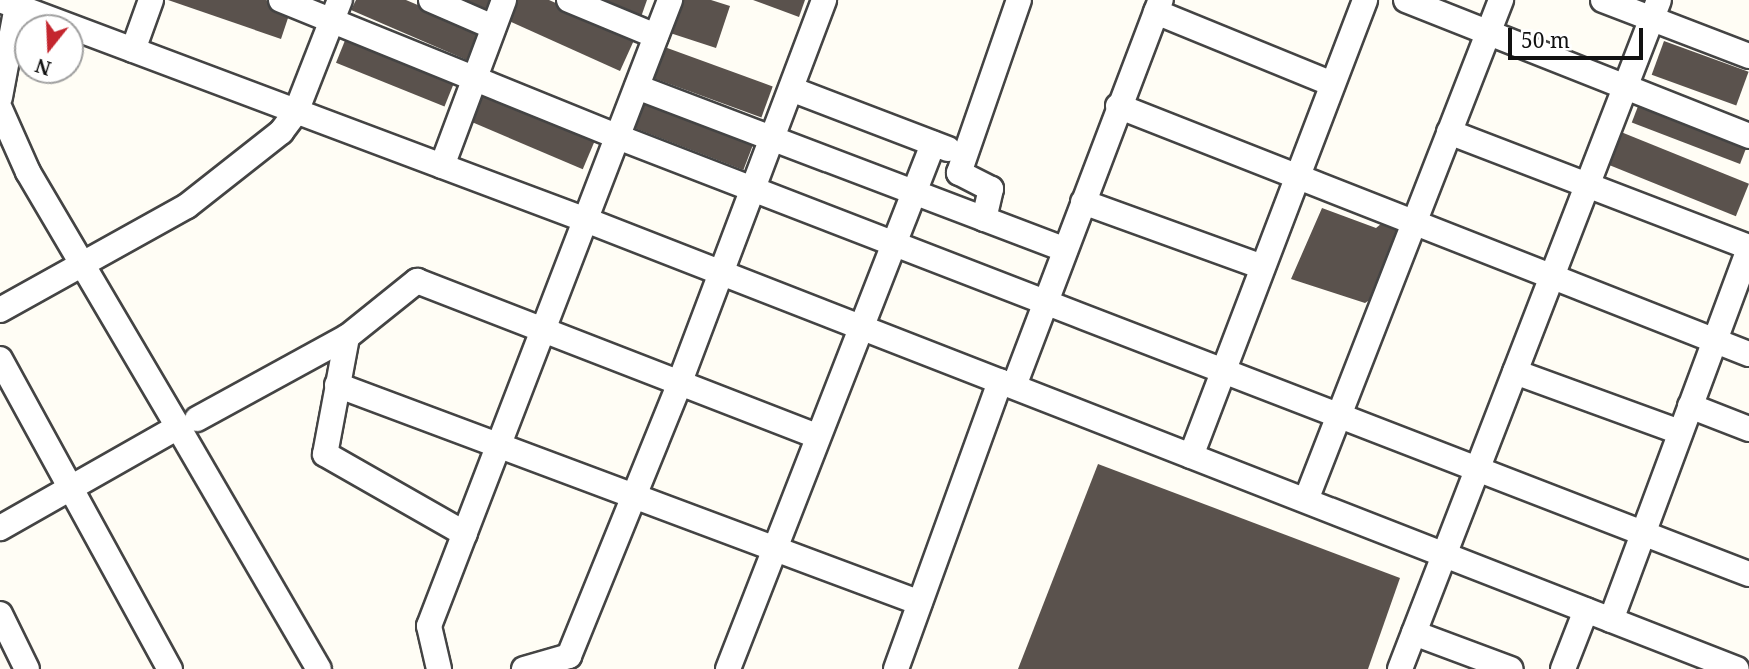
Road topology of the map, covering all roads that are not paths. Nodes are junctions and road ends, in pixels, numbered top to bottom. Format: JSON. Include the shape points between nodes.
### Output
{"nodes":[{"id":1,"x":151,"y":0,"type":"edge"},
{"id":2,"x":281,"y":0,"type":"edge"},
{"id":3,"x":431,"y":0,"type":"edge"},
{"id":4,"x":504,"y":0,"type":"edge"},
{"id":5,"x":569,"y":0,"type":"edge"},
{"id":6,"x":670,"y":0,"type":"edge"},
{"id":7,"x":824,"y":0,"type":"edge"},
{"id":8,"x":1019,"y":0,"type":"edge"},
{"id":9,"x":1365,"y":0,"type":"edge"},
{"id":10,"x":1406,"y":0,"type":"edge"},
{"id":11,"x":1501,"y":0,"type":"edge"},
{"id":12,"x":1603,"y":0,"type":"edge"},
{"id":13,"x":8,"y":3,"type":"edge"},
{"id":14,"x":1158,"y":6,"type":"edge"},
{"id":15,"x":337,"y":9,"type":"edge"},
{"id":16,"x":1656,"y":9,"type":"edge"},
{"id":17,"x":493,"y":27,"type":"junction"},
{"id":18,"x":1488,"y":33,"type":"junction"},
{"id":19,"x":656,"y":36,"type":"junction"},
{"id":20,"x":133,"y":50,"type":"junction"},
{"id":21,"x":1749,"y":56,"type":"edge"},
{"id":22,"x":474,"y":76,"type":"junction"},
{"id":23,"x":1332,"y":85,"type":"junction"},
{"id":24,"x":637,"y":87,"type":"junction"},
{"id":25,"x":1626,"y":87,"type":"junction"},
{"id":26,"x":791,"y":89,"type":"junction"},
{"id":27,"x":0,"y":97,"type":"edge"},
{"id":28,"x":1118,"y":106,"type":"junction"},
{"id":29,"x":0,"y":109,"type":"edge"},
{"id":30,"x":296,"y":112,"type":"junction"},
{"id":31,"x":1449,"y":132,"type":"junction"},
{"id":32,"x":1749,"y":136,"type":"edge"},
{"id":33,"x":618,"y":137,"type":"junction"},
{"id":34,"x":772,"y":138,"type":"junction"},
{"id":35,"x":933,"y":144,"type":"junction"},
{"id":36,"x":965,"y":155,"type":"junction"},
{"id":37,"x":442,"y":166,"type":"junction"},
{"id":38,"x":1297,"y":178,"type":"junction"},
{"id":39,"x":1587,"y":186,"type":"junction"},
{"id":40,"x":753,"y":188,"type":"junction"},
{"id":41,"x":912,"y":191,"type":"junction"},
{"id":42,"x":1083,"y":202,"type":"junction"},
{"id":43,"x":984,"y":219,"type":"junction"},
{"id":44,"x":586,"y":220,"type":"junction"},
{"id":45,"x":1413,"y":224,"type":"junction"},
{"id":46,"x":892,"y":242,"type":"junction"},
{"id":47,"x":1749,"y":247,"type":"edge"},
{"id":48,"x":1065,"y":250,"type":"junction"},
{"id":49,"x":83,"y":263,"type":"junction"},
{"id":50,"x":1263,"y":267,"type":"junction"},
{"id":51,"x":722,"y":272,"type":"junction"},
{"id":52,"x":1551,"y":279,"type":"junction"},
{"id":53,"x":1046,"y":300,"type":"junction"},
{"id":54,"x":0,"y":310,"type":"edge"},
{"id":55,"x":859,"y":326,"type":"junction"},
{"id":56,"x":544,"y":330,"type":"junction"},
{"id":57,"x":347,"y":337,"type":"junction"},
{"id":58,"x":1714,"y":341,"type":"junction"},
{"id":59,"x":1749,"y":354,"type":"edge"},
{"id":60,"x":0,"y":359,"type":"edge"},
{"id":61,"x":1224,"y":370,"type":"junction"},
{"id":62,"x":1515,"y":372,"type":"junction"},
{"id":63,"x":679,"y":383,"type":"junction"},
{"id":64,"x":1007,"y":384,"type":"junction"},
{"id":65,"x":337,"y":385,"type":"junction"},
{"id":66,"x":1690,"y":406,"type":"junction"},
{"id":67,"x":1339,"y":415,"type":"junction"},
{"id":68,"x":188,"y":423,"type":"junction"},
{"id":69,"x":1749,"y":429,"type":"edge"},
{"id":70,"x":1680,"y":432,"type":"junction"},
{"id":71,"x":817,"y":436,"type":"junction"},
{"id":72,"x":500,"y":443,"type":"junction"},
{"id":73,"x":1191,"y":456,"type":"junction"},
{"id":74,"x":1477,"y":470,"type":"junction"},
{"id":75,"x":75,"y":488,"type":"junction"},
{"id":76,"x":634,"y":495,"type":"junction"},
{"id":77,"x":1306,"y":500,"type":"junction"},
{"id":78,"x":0,"y":527,"type":"edge"},
{"id":79,"x":1643,"y":533,"type":"junction"},
{"id":80,"x":465,"y":534,"type":"junction"},
{"id":81,"x":774,"y":548,"type":"junction"},
{"id":82,"x":1444,"y":555,"type":"junction"},
{"id":83,"x":1749,"y":574,"type":"edge"},
{"id":84,"x":920,"y":603,"type":"junction"},
{"id":85,"x":1586,"y":610,"type":"junction"},
{"id":86,"x":0,"y":614,"type":"edge"},
{"id":87,"x":1611,"y":620,"type":"junction"},
{"id":88,"x":1414,"y":633,"type":"junction"},
{"id":89,"x":1730,"y":668,"type":"edge"},
{"id":90,"x":27,"y":669,"type":"edge"},
{"id":91,"x":170,"y":669,"type":"edge"},
{"id":92,"x":319,"y":669,"type":"edge"},
{"id":93,"x":439,"y":669,"type":"edge"},
{"id":94,"x":524,"y":669,"type":"edge"},
{"id":95,"x":728,"y":669,"type":"edge"},
{"id":96,"x":896,"y":669,"type":"edge"},
{"id":97,"x":1400,"y":669,"type":"edge"},
{"id":98,"x":1511,"y":669,"type":"edge"},
{"id":99,"x":1563,"y":669,"type":"edge"}],
"edges":[{"from":1,"to":20,"type":"street"},
{"from":2,"to":15,"type":"street"},
{"from":3,"to":17,"type":"street"},
{"from":4,"to":17,"type":"street"},
{"from":5,"to":19,"type":"street"},
{"from":6,"to":19,"type":"street"},
{"from":7,"to":26,"type":"street"},
{"from":8,"to":36,"type":"street"},
{"from":9,"to":23,"type":"street"},
{"from":10,"to":18,"type":"street"},
{"from":11,"to":18,"type":"street"},
{"from":12,"to":16,"type":"street"},
{"from":13,"to":20,"type":"street"},
{"from":13,"to":27,"type":"street"},
{"from":14,"to":23,"type":"street"},
{"from":14,"to":28,"type":"street"},
{"from":15,"to":22,"type":"street"},
{"from":15,"to":30,"type":"street"},
{"from":16,"to":21,"type":"street"},
{"from":16,"to":25,"type":"street"},
{"from":17,"to":22,"type":"street"},
{"from":18,"to":25,"type":"street"},
{"from":18,"to":31,"type":"street"},
{"from":19,"to":24,"type":"street"},
{"from":20,"to":30,"type":"street"},
{"from":22,"to":33,"type":"street"},
{"from":22,"to":37,"type":"street"},
{"from":23,"to":38,"type":"street"},
{"from":24,"to":33,"type":"street"},
{"from":24,"to":34,"type":"street"},
{"from":25,"to":32,"type":"street"},
{"from":25,"to":39,"type":"street"},
{"from":26,"to":34,"type":"street"},
{"from":26,"to":35,"type":"street"},
{"from":28,"to":38,"type":"street"},
{"from":28,"to":42,"type":"street"},
{"from":29,"to":49,"type":"street","via":[[28,172]]},
{"from":30,"to":37,"type":"street"},
{"from":30,"to":49,"type":"street","via":[[281,132],[187,206]]},
{"from":31,"to":39,"type":"street"},
{"from":31,"to":45,"type":"street"},
{"from":33,"to":40,"type":"street"},
{"from":33,"to":44,"type":"street"},
{"from":34,"to":40,"type":"street"},
{"from":34,"to":41,"type":"street"},
{"from":35,"to":36,"type":"street"},
{"from":35,"to":41,"type":"street"},
{"from":36,"to":43,"type":"street","via":[[961,177],[991,189]]},
{"from":37,"to":44,"type":"street"},
{"from":38,"to":45,"type":"street"},
{"from":38,"to":50,"type":"street"},
{"from":39,"to":47,"type":"street"},
{"from":39,"to":52,"type":"street"},
{"from":40,"to":46,"type":"street"},
{"from":40,"to":51,"type":"street"},
{"from":41,"to":43,"type":"street"},
{"from":41,"to":46,"type":"street"},
{"from":42,"to":48,"type":"street"},
{"from":42,"to":50,"type":"street"},
{"from":43,"to":48,"type":"street"},
{"from":44,"to":51,"type":"street"},
{"from":44,"to":56,"type":"street"},
{"from":45,"to":52,"type":"street"},
{"from":45,"to":67,"type":"street"},
{"from":46,"to":53,"type":"street"},
{"from":46,"to":55,"type":"street"},
{"from":47,"to":58,"type":"street"},
{"from":48,"to":53,"type":"street"},
{"from":49,"to":54,"type":"street"},
{"from":49,"to":68,"type":"street"},
{"from":50,"to":61,"type":"street"},
{"from":51,"to":55,"type":"street"},
{"from":51,"to":63,"type":"street"},
{"from":52,"to":58,"type":"street"},
{"from":52,"to":62,"type":"street"},
{"from":53,"to":61,"type":"street"},
{"from":53,"to":64,"type":"street"},
{"from":55,"to":64,"type":"street"},
{"from":55,"to":71,"type":"street"},
{"from":56,"to":57,"type":"street","via":[[417,281]]},
{"from":56,"to":63,"type":"street"},
{"from":56,"to":72,"type":"street"},
{"from":57,"to":65,"type":"street"},
{"from":57,"to":68,"type":"street"},
{"from":58,"to":59,"type":"street"},
{"from":58,"to":66,"type":"street"},
{"from":60,"to":75,"type":"street"},
{"from":61,"to":67,"type":"street"},
{"from":61,"to":73,"type":"street"},
{"from":62,"to":70,"type":"street"},
{"from":62,"to":74,"type":"street"},
{"from":63,"to":71,"type":"street"},
{"from":63,"to":76,"type":"street"},
{"from":64,"to":73,"type":"street"},
{"from":64,"to":84,"type":"street"},
{"from":65,"to":72,"type":"street"},
{"from":65,"to":80,"type":"street","via":[[325,454],[329,459]]},
{"from":66,"to":69,"type":"street"},
{"from":66,"to":70,"type":"street"},
{"from":67,"to":74,"type":"street"},
{"from":67,"to":77,"type":"street"},
{"from":68,"to":75,"type":"street"},
{"from":68,"to":92,"type":"street"},
{"from":70,"to":79,"type":"street"},
{"from":71,"to":81,"type":"street"},
{"from":72,"to":76,"type":"street"},
{"from":72,"to":80,"type":"street"},
{"from":73,"to":77,"type":"street"},
{"from":74,"to":79,"type":"street"},
{"from":74,"to":82,"type":"street"},
{"from":75,"to":78,"type":"street"},
{"from":75,"to":91,"type":"street"},
{"from":76,"to":81,"type":"street"},
{"from":76,"to":94,"type":"street","via":[[569,656]]},
{"from":77,"to":82,"type":"street"},
{"from":79,"to":83,"type":"street"},
{"from":79,"to":87,"type":"street"},
{"from":80,"to":93,"type":"street","via":[[429,626]]},
{"from":81,"to":84,"type":"street"},
{"from":81,"to":95,"type":"street"},
{"from":82,"to":85,"type":"street"},
{"from":82,"to":88,"type":"street"},
{"from":84,"to":96,"type":"street"},
{"from":85,"to":87,"type":"street"},
{"from":85,"to":99,"type":"street"},
{"from":86,"to":90,"type":"street"},
{"from":87,"to":89,"type":"street"},
{"from":88,"to":97,"type":"street"},
{"from":88,"to":98,"type":"street"}]}
